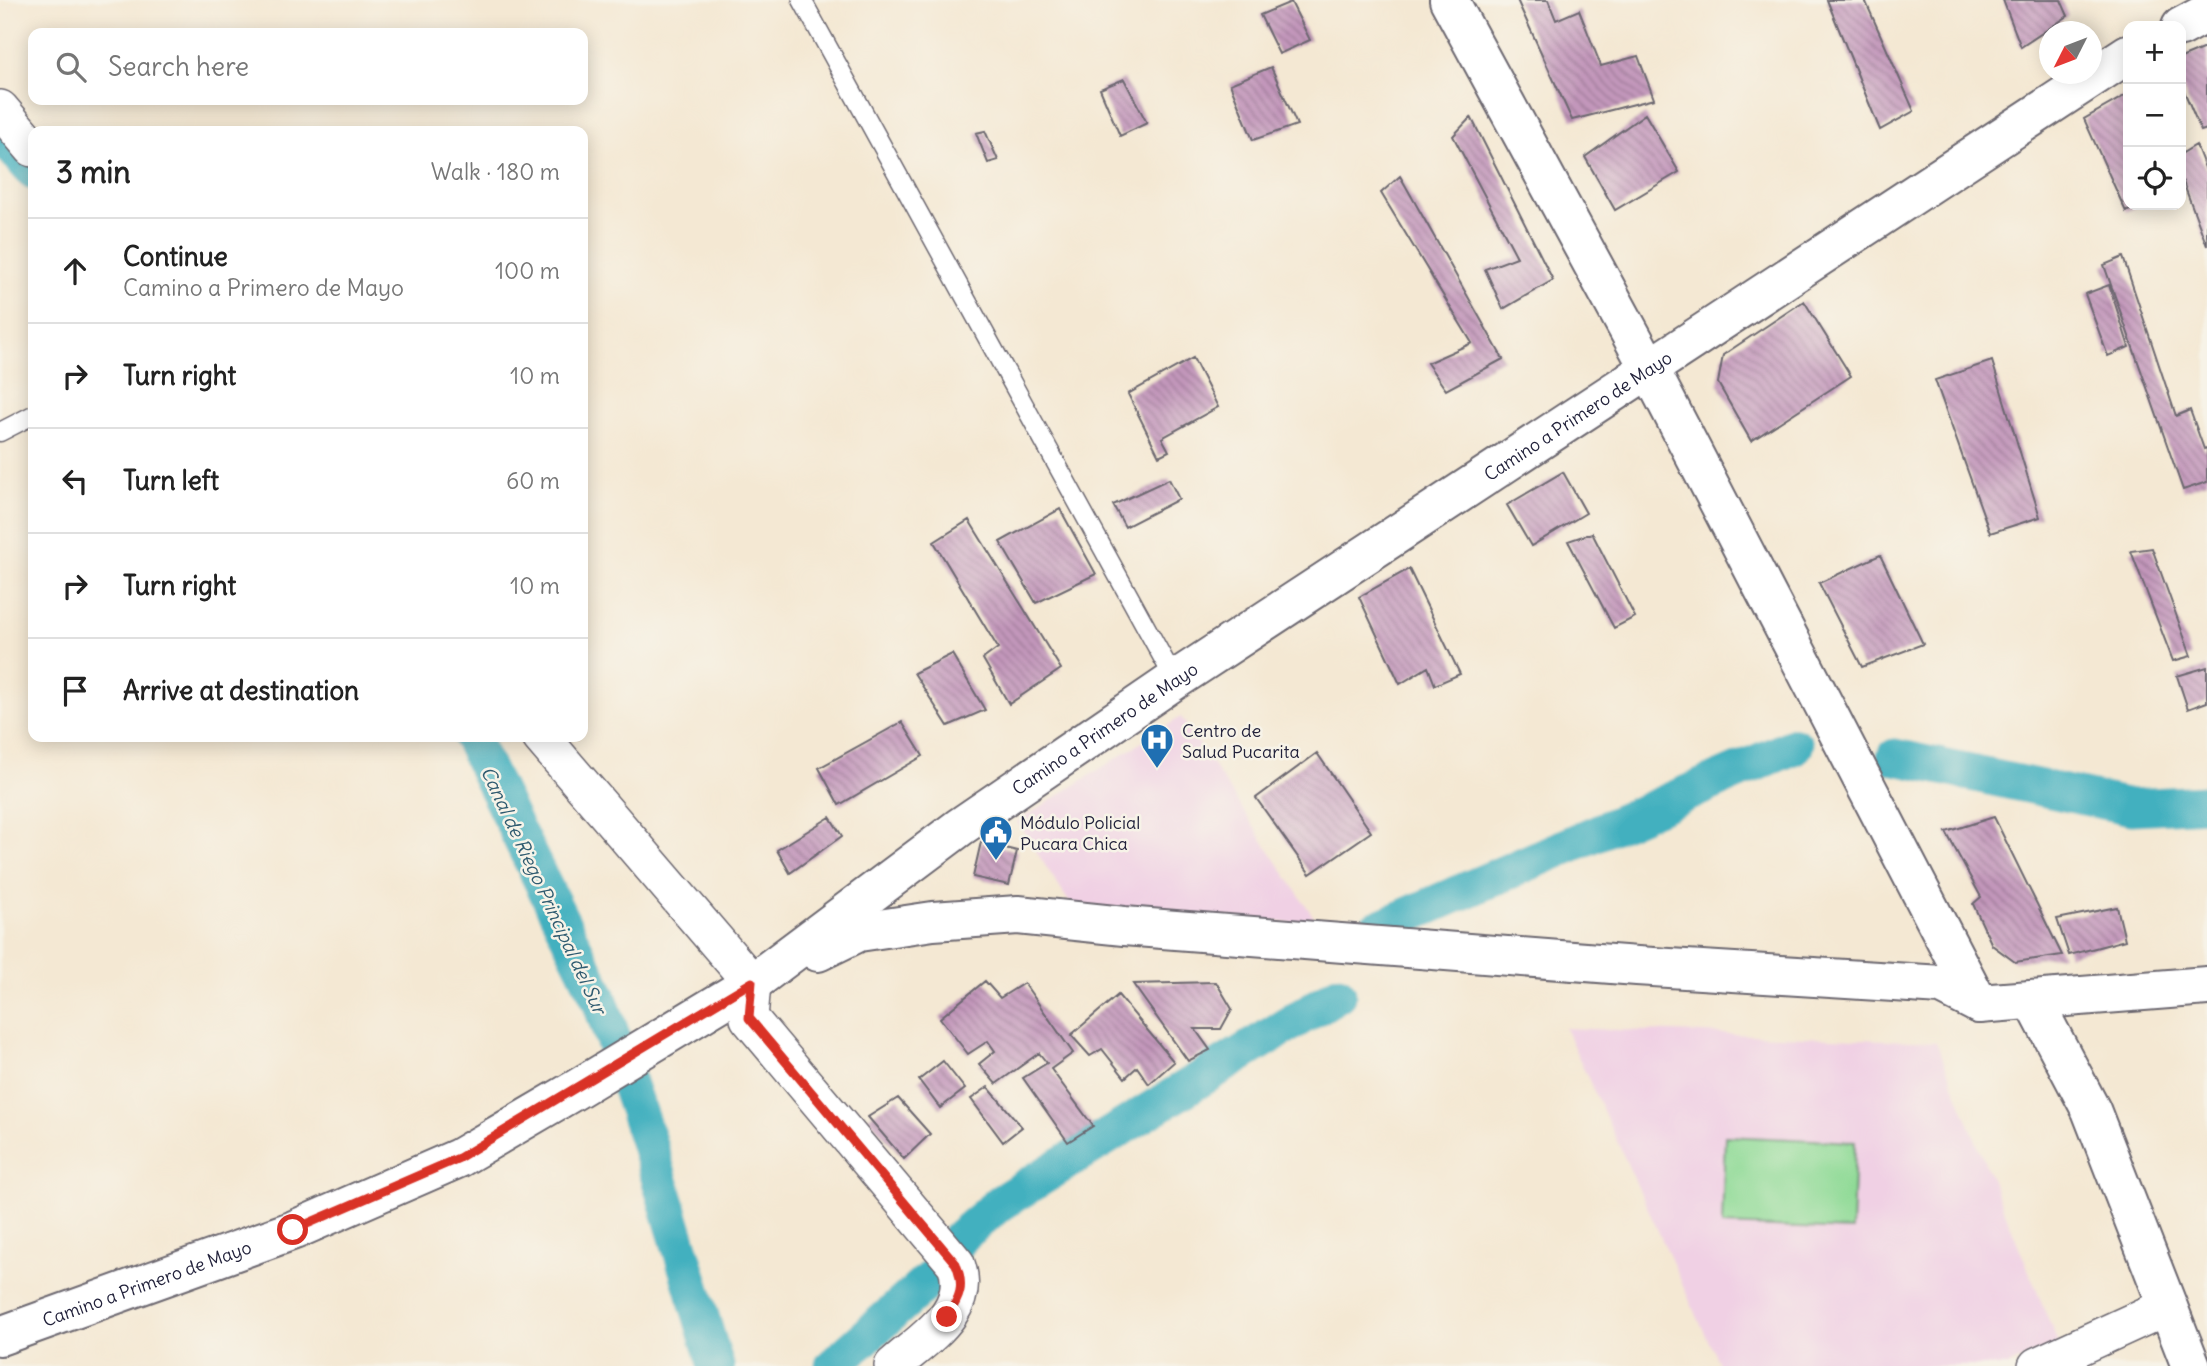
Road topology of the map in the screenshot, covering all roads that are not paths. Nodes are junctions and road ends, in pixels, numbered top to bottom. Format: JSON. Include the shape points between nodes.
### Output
{"nodes":[{"id":1,"x":802,"y":0,"type":"edge"},
{"id":2,"x":1449,"y":0,"type":"edge"},
{"id":3,"x":2207,"y":13,"type":"edge"},
{"id":4,"x":2186,"y":24,"type":"edge"},
{"id":5,"x":2123,"y":57,"type":"edge"},
{"id":6,"x":0,"y":109,"type":"edge"},
{"id":7,"x":28,"y":142,"type":"edge"},
{"id":8,"x":1648,"y":366,"type":"junction"},
{"id":9,"x":28,"y":418,"type":"edge"},
{"id":10,"x":0,"y":432,"type":"edge"},
{"id":11,"x":1175,"y":680,"type":"junction"},
{"id":12,"x":545,"y":742,"type":"edge"},
{"id":13,"x":752,"y":982,"type":"junction"},
{"id":14,"x":2207,"y":986,"type":"edge"},
{"id":15,"x":2033,"y":1000,"type":"junction"},
{"id":16,"x":1979,"y":1004,"type":"junction"},
{"id":17,"x":2168,"y":1306,"type":"junction"},
{"id":18,"x":0,"y":1336,"type":"edge"},
{"id":19,"x":893,"y":1366,"type":"edge"},
{"id":20,"x":2037,"y":1366,"type":"edge"},
{"id":21,"x":2191,"y":1366,"type":"edge"}],
"edges":[{"from":1,"to":11,"type":"lane"},
{"from":2,"to":8,"type":"street"},
{"from":3,"to":4,"type":"street"},
{"from":5,"to":8,"type":"street","name":"Camino a Primero de Mayo"},
{"from":6,"to":7,"type":"street"},
{"from":8,"to":11,"type":"street","name":"Camino a Primero de Mayo"},
{"from":8,"to":16,"type":"street"},
{"from":9,"to":10,"type":"lane"},
{"from":11,"to":13,"type":"street","name":"Camino a Primero de Mayo","via":[[960,827]]},
{"from":12,"to":13,"type":"street"},
{"from":13,"to":16,"type":"street","via":[[859,932],[1018,915],[1610,964],[1942,985]]},
{"from":13,"to":18,"type":"street","name":"Camino a Primero de Mayo","via":[[459,1158],[293,1230]]},
{"from":13,"to":19,"type":"street","via":[[749,1018],[956,1264],[962,1281],[960,1297],[947,1317]]},
{"from":14,"to":15,"type":"street"},
{"from":15,"to":16,"type":"street"},
{"from":15,"to":17,"type":"street","via":[[2091,1110]]},
{"from":17,"to":20,"type":"street"},
{"from":17,"to":21,"type":"street"}]}
